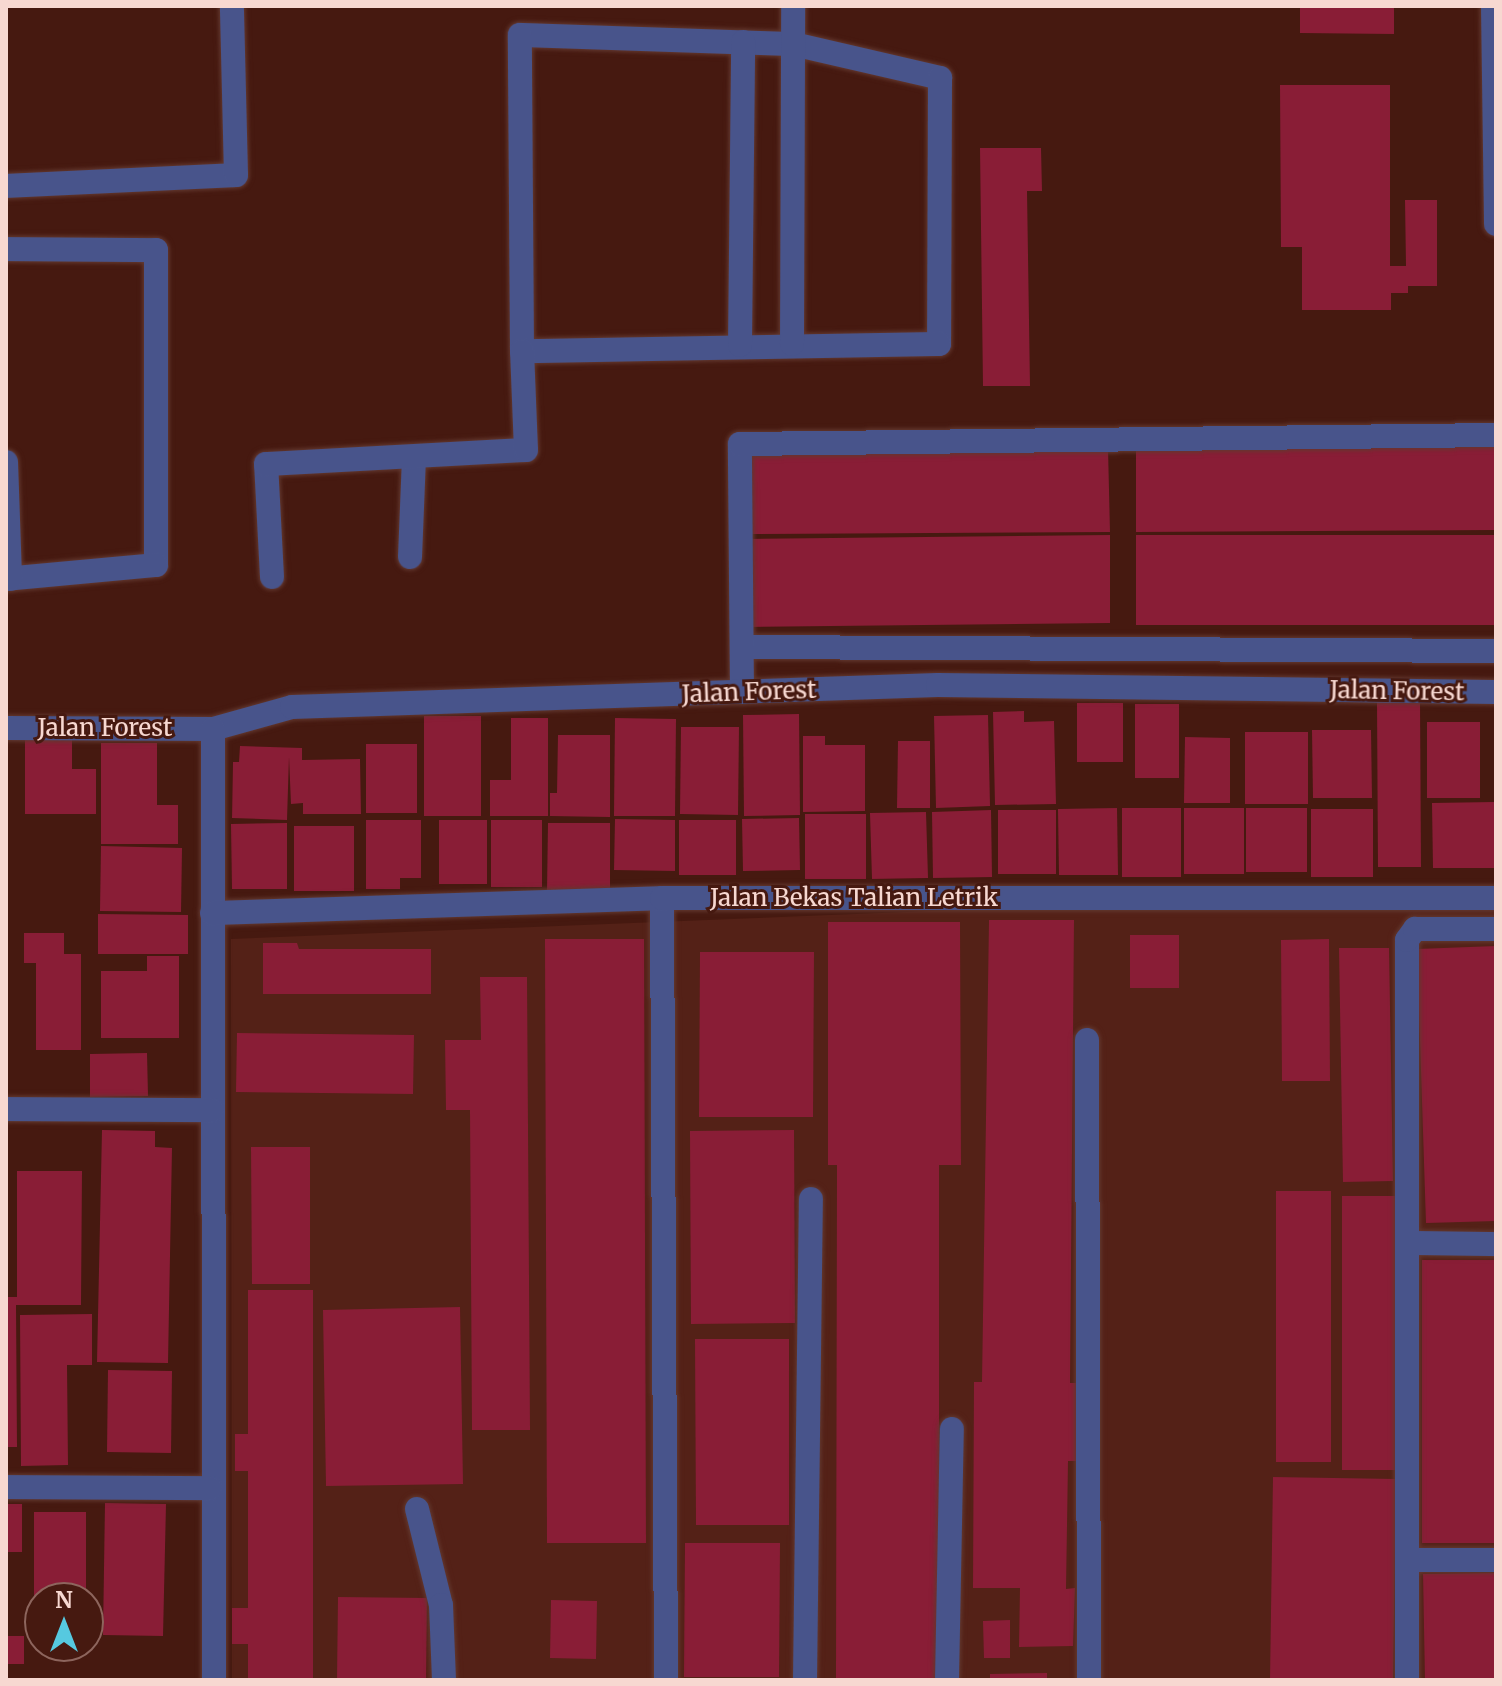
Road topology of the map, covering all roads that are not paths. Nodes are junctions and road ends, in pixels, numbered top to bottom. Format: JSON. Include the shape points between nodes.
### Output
{"nodes":[{"id":1,"x":232,"y":6,"type":"edge"},
{"id":2,"x":793,"y":6,"type":"edge"},
{"id":3,"x":1493,"y":6,"type":"edge"},
{"id":4,"x":743,"y":42,"type":"junction"},
{"id":5,"x":793,"y":44,"type":"junction"},
{"id":6,"x":6,"y":186,"type":"edge"},
{"id":7,"x":1496,"y":224,"type":"edge"},
{"id":8,"x":6,"y":249,"type":"edge"},
{"id":9,"x":792,"y":344,"type":"junction"},
{"id":10,"x":740,"y":345,"type":"junction"},
{"id":11,"x":522,"y":351,"type":"junction"},
{"id":12,"x":1496,"y":435,"type":"edge"},
{"id":13,"x":414,"y":457,"type":"junction"},
{"id":14,"x":6,"y":462,"type":"edge"},
{"id":15,"x":410,"y":557,"type":"dead end"},
{"id":16,"x":272,"y":577,"type":"dead end"},
{"id":17,"x":8,"y":579,"type":"edge"},
{"id":18,"x":742,"y":647,"type":"junction"},
{"id":19,"x":1496,"y":651,"type":"edge"},
{"id":20,"x":742,"y":692,"type":"junction"},
{"id":21,"x":1496,"y":692,"type":"edge"},
{"id":22,"x":6,"y":728,"type":"edge"},
{"id":23,"x":213,"y":729,"type":"junction"},
{"id":24,"x":662,"y":898,"type":"junction"},
{"id":25,"x":1496,"y":898,"type":"edge"},
{"id":26,"x":212,"y":913,"type":"junction"},
{"id":27,"x":1496,"y":929,"type":"edge"},
{"id":28,"x":1087,"y":1040,"type":"dead end"},
{"id":29,"x":6,"y":1109,"type":"edge"},
{"id":30,"x":212,"y":1110,"type":"junction"},
{"id":31,"x":811,"y":1199,"type":"dead end"},
{"id":32,"x":1408,"y":1243,"type":"junction"},
{"id":33,"x":1496,"y":1244,"type":"edge"},
{"id":34,"x":952,"y":1429,"type":"dead end"},
{"id":35,"x":6,"y":1487,"type":"edge"},
{"id":36,"x":210,"y":1488,"type":"junction"},
{"id":37,"x":417,"y":1509,"type":"dead end"},
{"id":38,"x":1407,"y":1560,"type":"junction"},
{"id":39,"x":1496,"y":1560,"type":"edge"},
{"id":40,"x":214,"y":1680,"type":"edge"},
{"id":41,"x":444,"y":1680,"type":"edge"},
{"id":42,"x":666,"y":1680,"type":"edge"},
{"id":43,"x":805,"y":1680,"type":"edge"},
{"id":44,"x":947,"y":1680,"type":"edge"},
{"id":45,"x":1089,"y":1680,"type":"edge"},
{"id":46,"x":1407,"y":1680,"type":"edge"}],
"edges":[{"from":1,"to":6,"type":"street","via":[[236,175]]},
{"from":2,"to":5,"type":"street"},
{"from":3,"to":7,"type":"street"},
{"from":4,"to":5,"type":"street"},
{"from":4,"to":10,"type":"street"},
{"from":4,"to":11,"type":"street","via":[[520,35]]},
{"from":5,"to":9,"type":"street"},
{"from":5,"to":9,"type":"street","via":[[940,78],[940,328],[939,344]]},
{"from":8,"to":17,"type":"street","via":[[156,250],[156,565]]},
{"from":9,"to":10,"type":"street"},
{"from":10,"to":11,"type":"street"},
{"from":11,"to":13,"type":"street","via":[[526,450]]},
{"from":12,"to":18,"type":"street","via":[[740,444]]},
{"from":13,"to":15,"type":"street"},
{"from":13,"to":16,"type":"street","via":[[266,464]]},
{"from":14,"to":17,"type":"street"},
{"from":18,"to":19,"type":"street"},
{"from":18,"to":20,"type":"street"},
{"from":20,"to":21,"type":"street","name":"Jalan Forest","via":[[938,685]]},
{"from":20,"to":23,"type":"street","name":"Jalan Forest","via":[[292,707]]},
{"from":22,"to":23,"type":"street","name":"Jalan Forest"},
{"from":23,"to":26,"type":"street"},
{"from":24,"to":25,"type":"street","name":"Jalan Bekas Talian Letrik"},
{"from":24,"to":26,"type":"street","name":"Jalan Bekas Talian Letrik"},
{"from":24,"to":42,"type":"street"},
{"from":26,"to":30,"type":"street"},
{"from":27,"to":32,"type":"street","via":[[1415,929],[1407,940]]},
{"from":28,"to":45,"type":"street"},
{"from":29,"to":30,"type":"street"},
{"from":30,"to":36,"type":"street"},
{"from":31,"to":43,"type":"street"},
{"from":32,"to":33,"type":"street"},
{"from":32,"to":38,"type":"street"},
{"from":34,"to":44,"type":"street"},
{"from":35,"to":36,"type":"street"},
{"from":36,"to":40,"type":"street"},
{"from":37,"to":41,"type":"street","via":[[441,1605]]},
{"from":38,"to":39,"type":"street"},
{"from":38,"to":46,"type":"street"}]}
